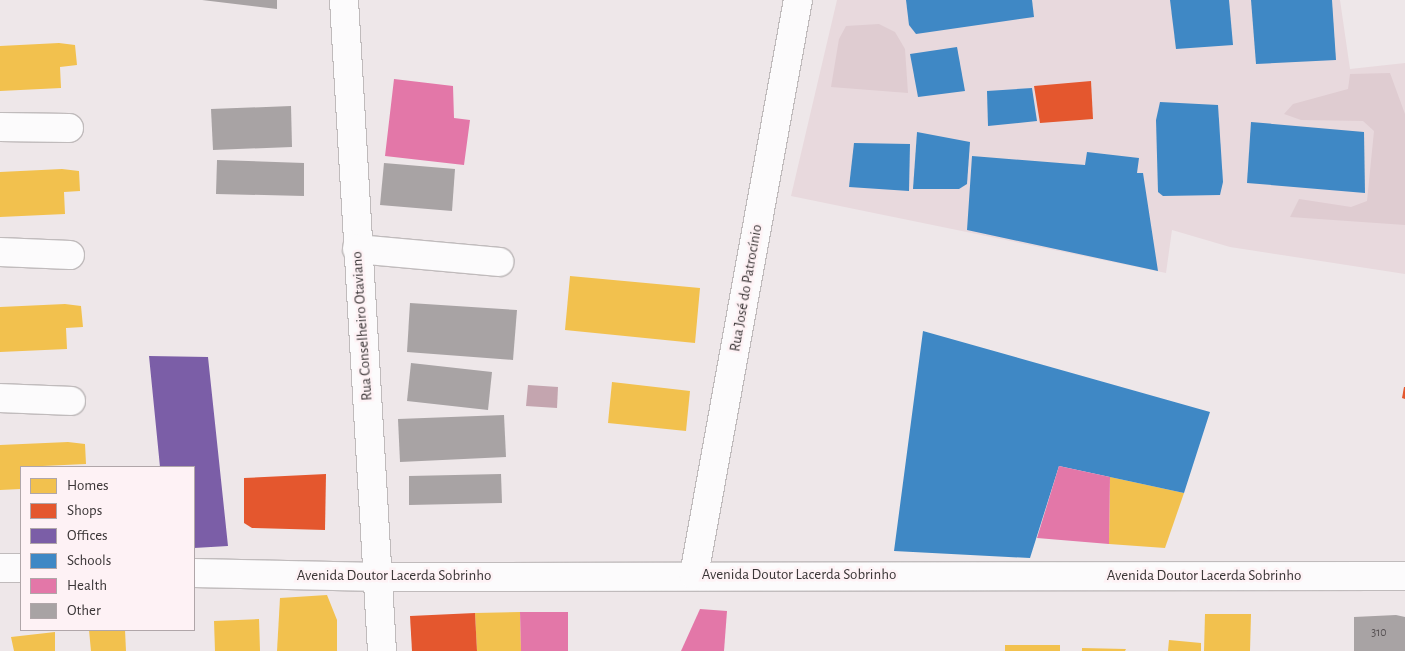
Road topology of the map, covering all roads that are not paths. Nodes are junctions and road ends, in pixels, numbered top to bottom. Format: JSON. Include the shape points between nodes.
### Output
{"nodes":[{"id":1,"x":344,"y":0,"type":"edge"},
{"id":2,"x":798,"y":0,"type":"edge"},
{"id":3,"x":0,"y":127,"type":"edge"},
{"id":4,"x":69,"y":128,"type":"dead end"},
{"id":5,"x":357,"y":248,"type":"junction"},
{"id":6,"x":0,"y":252,"type":"edge"},
{"id":7,"x":70,"y":256,"type":"dead end"},
{"id":8,"x":499,"y":262,"type":"dead end"},
{"id":9,"x":0,"y":398,"type":"edge"},
{"id":10,"x":71,"y":402,"type":"dead end"},
{"id":11,"x":0,"y":568,"type":"edge"},
{"id":12,"x":20,"y":568,"type":"edge"},
{"id":13,"x":195,"y":573,"type":"edge"},
{"id":14,"x":694,"y":575,"type":"junction"},
{"id":15,"x":1405,"y":576,"type":"edge"},
{"id":16,"x":380,"y":577,"type":"junction"},
{"id":17,"x":382,"y":651,"type":"edge"}],
"edges":[{"from":1,"to":5,"type":"street","name":"Rua Conselheiro Otaviano"},
{"from":2,"to":14,"type":"street","name":"Rua José do Patrocínio"},
{"from":3,"to":4,"type":"street"},
{"from":5,"to":8,"type":"street"},
{"from":5,"to":16,"type":"street","name":"Rua Conselheiro Otaviano"},
{"from":6,"to":7,"type":"street"},
{"from":9,"to":10,"type":"street"},
{"from":11,"to":12,"type":"street"},
{"from":13,"to":16,"type":"street","name":"Avenida Doutor Lacerda Sobrinho"},
{"from":14,"to":15,"type":"street","name":"Avenida Doutor Lacerda Sobrinho"},
{"from":14,"to":16,"type":"street","name":"Avenida Doutor Lacerda Sobrinho"},
{"from":16,"to":17,"type":"street","name":"Rua Conselheiro Otaviano"}]}
